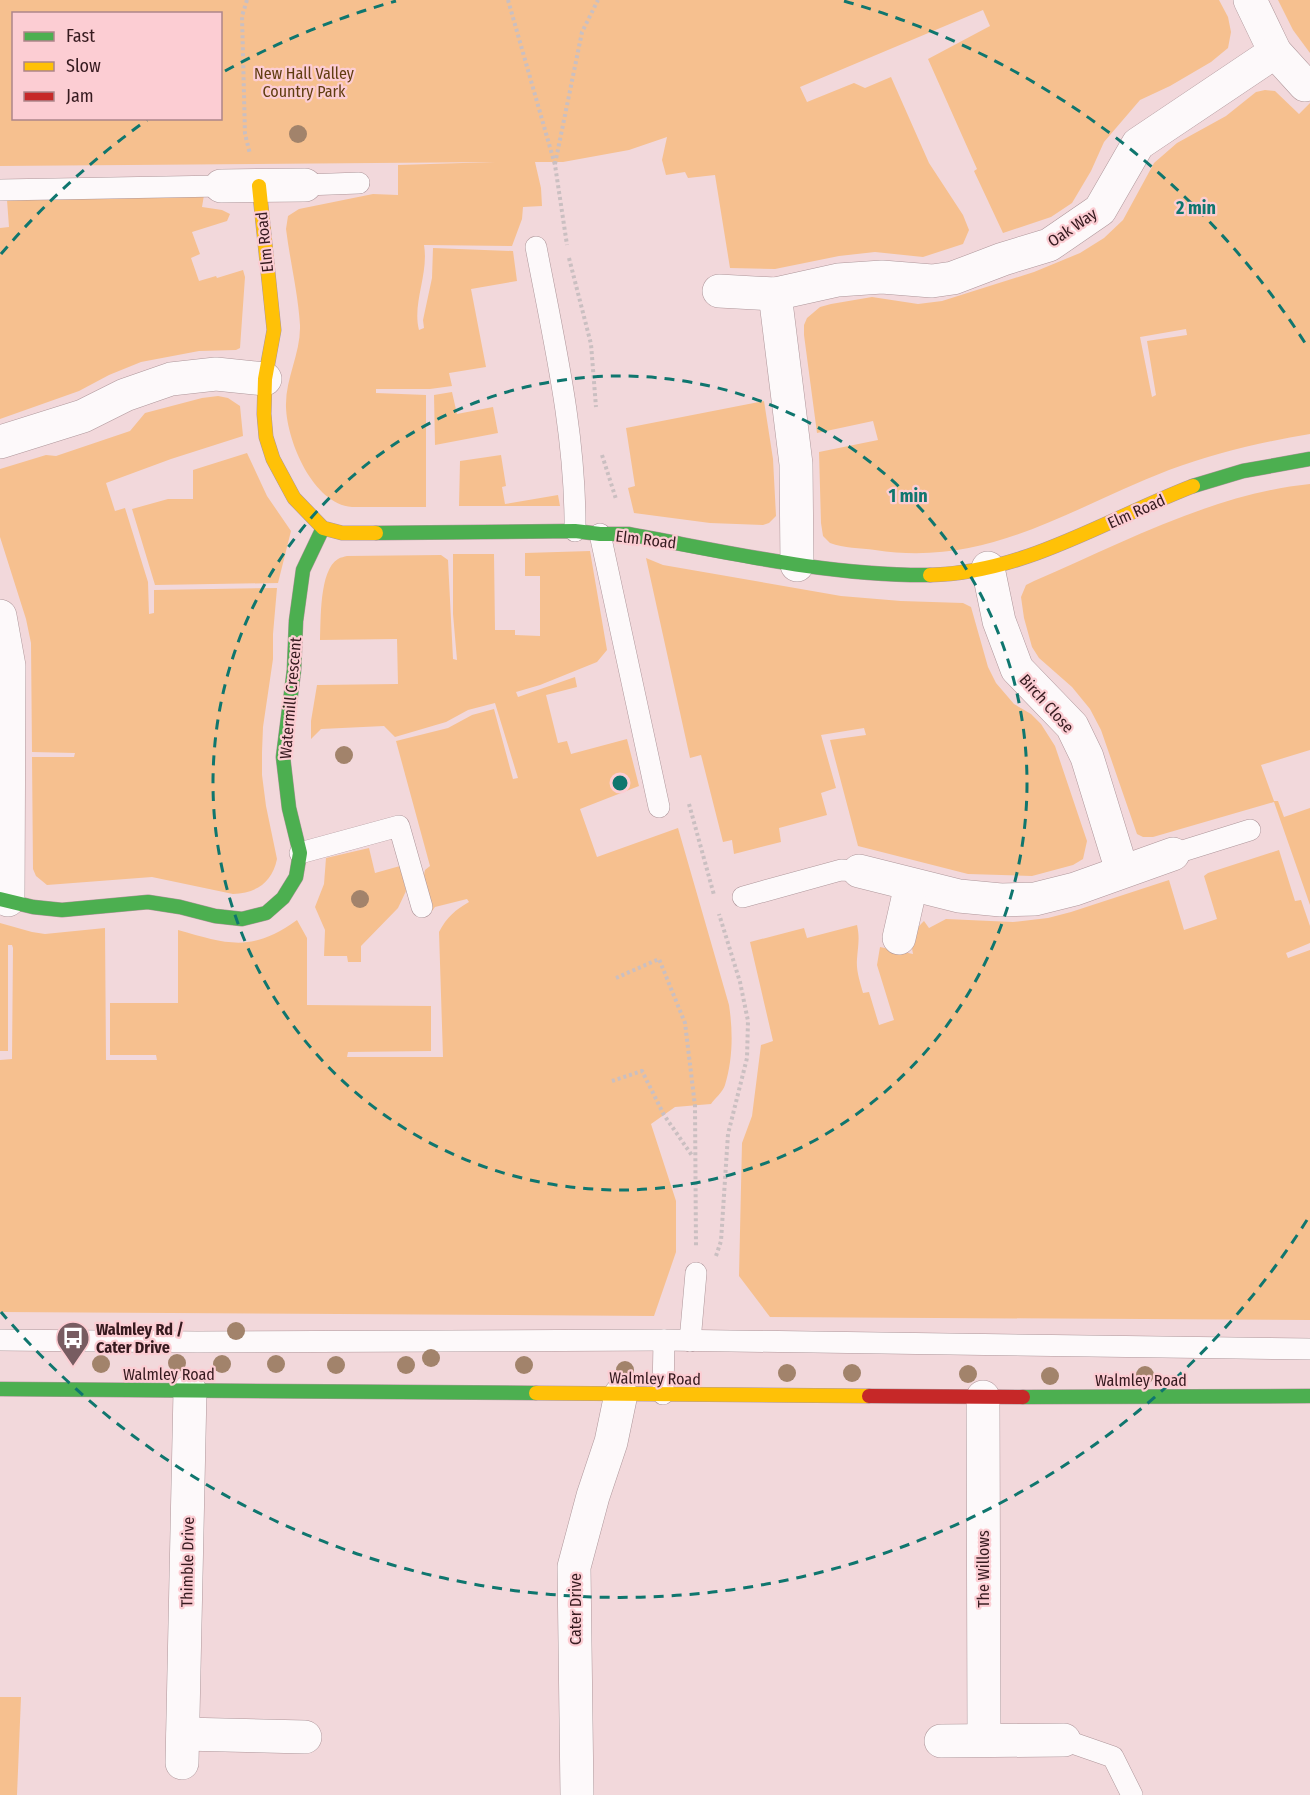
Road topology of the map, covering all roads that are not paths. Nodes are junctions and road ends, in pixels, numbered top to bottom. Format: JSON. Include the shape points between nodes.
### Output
{"nodes":[{"id":1,"x":1249,"y":0,"type":"edge"},
{"id":2,"x":1275,"y":52,"type":"junction"},
{"id":3,"x":1305,"y":85,"type":"dead end"},
{"id":4,"x":359,"y":183,"type":"dead end"},
{"id":5,"x":305,"y":185,"type":"joint"},
{"id":6,"x":221,"y":186,"type":"joint"},
{"id":7,"x":259,"y":186,"type":"junction"},
{"id":8,"x":0,"y":190,"type":"edge"},
{"id":9,"x":536,"y":247,"type":"dead end"},
{"id":10,"x":719,"y":291,"type":"dead end"},
{"id":11,"x":775,"y":294,"type":"junction"},
{"id":12,"x":266,"y":379,"type":"junction"},
{"id":13,"x":0,"y":442,"type":"edge"},
{"id":14,"x":1310,"y":459,"type":"edge"},
{"id":15,"x":323,"y":528,"type":"junction"},
{"id":16,"x":575,"y":531,"type":"junction"},
{"id":17,"x":600,"y":534,"type":"junction"},
{"id":18,"x":797,"y":565,"type":"junction"},
{"id":19,"x":988,"y":568,"type":"junction"},
{"id":20,"x":0,"y":616,"type":"edge"},
{"id":21,"x":659,"y":807,"type":"dead end"},
{"id":22,"x":1251,"y":830,"type":"dead end"},
{"id":23,"x":300,"y":853,"type":"junction"},
{"id":24,"x":1173,"y":854,"type":"joint"},
{"id":25,"x":859,"y":871,"type":"joint"},
{"id":26,"x":1122,"y":871,"type":"junction"},
{"id":27,"x":911,"y":885,"type":"junction"},
{"id":28,"x":743,"y":897,"type":"dead end"},
{"id":29,"x":4,"y":899,"type":"edge"},
{"id":30,"x":422,"y":907,"type":"dead end"},
{"id":31,"x":899,"y":938,"type":"dead end"},
{"id":32,"x":696,"y":1273,"type":"road end"},
{"id":33,"x":0,"y":1340,"type":"edge"},
{"id":34,"x":664,"y":1340,"type":"junction"},
{"id":35,"x":690,"y":1341,"type":"junction"},
{"id":36,"x":1310,"y":1349,"type":"edge"},
{"id":37,"x":0,"y":1389,"type":"edge"},
{"id":38,"x":190,"y":1391,"type":"junction"},
{"id":39,"x":621,"y":1394,"type":"junction"},
{"id":40,"x":663,"y":1394,"type":"junction"},
{"id":41,"x":1310,"y":1396,"type":"edge"},
{"id":42,"x":982,"y":1397,"type":"junction"},
{"id":43,"x":305,"y":1737,"type":"dead end"},
{"id":44,"x":984,"y":1740,"type":"junction"},
{"id":45,"x":1064,"y":1740,"type":"joint"},
{"id":46,"x":941,"y":1741,"type":"dead end"},
{"id":47,"x":577,"y":1795,"type":"edge"},
{"id":48,"x":1132,"y":1795,"type":"edge"}],
"edges":[{"from":1,"to":2,"type":"street"},
{"from":2,"to":3,"type":"street"},
{"from":2,"to":11,"type":"street","name":"Oak Way","via":[[1138,144],[1100,210],[1049,245],[953,278],[838,280]]},
{"from":4,"to":5,"type":"lane"},
{"from":5,"to":7,"type":"street"},
{"from":6,"to":7,"type":"street"},
{"from":6,"to":8,"type":"lane"},
{"from":7,"to":12,"type":"street","name":"Elm Road","via":[[274,330]]},
{"from":9,"to":16,"type":"lane","via":[[566,410],[575,486]]},
{"from":10,"to":11,"type":"street","name":"Oak Way"},
{"from":11,"to":18,"type":"street","via":[[796,464]]},
{"from":12,"to":13,"type":"street","via":[[216,374],[171,379],[125,395],[83,416]]},
{"from":12,"to":15,"type":"street","name":"Elm Road","via":[[266,437],[273,459],[294,498]]},
{"from":14,"to":19,"type":"street","name":"Elm Road","via":[[1270,464],[1180,492],[1043,551]]},
{"from":15,"to":16,"type":"street","name":"Elm Road","via":[[342,533]]},
{"from":15,"to":23,"type":"street","name":"Watermill Crescent","via":[[303,570],[283,758]]},
{"from":16,"to":17,"type":"street","name":"Elm Road"},
{"from":17,"to":18,"type":"street","name":"Elm Road","via":[[628,534]]},
{"from":17,"to":21,"type":"lane"},
{"from":18,"to":19,"type":"street","name":"Elm Road","via":[[902,576]]},
{"from":19,"to":26,"type":"street","name":"Birch Close","via":[[999,621],[1017,669],[1072,726],[1087,757]]},
{"from":20,"to":29,"type":"street","via":[[9,666]]},
{"from":22,"to":24,"type":"lane"},
{"from":23,"to":29,"type":"street","name":"Watermill Crescent","via":[[296,878],[283,897],[266,913],[243,919],[148,902],[62,910]]},
{"from":23,"to":30,"type":"lane","via":[[399,826]]},
{"from":24,"to":26,"type":"street"},
{"from":25,"to":27,"type":"street"},
{"from":25,"to":28,"type":"lane","via":[[841,870]]},
{"from":26,"to":27,"type":"street","via":[[1035,899],[959,896]]},
{"from":27,"to":31,"type":"street"},
{"from":32,"to":35,"type":"lane"},
{"from":33,"to":34,"type":"lane"},
{"from":34,"to":35,"type":"lane"},
{"from":34,"to":40,"type":"lane"},
{"from":35,"to":36,"type":"lane"},
{"from":37,"to":38,"type":"street","name":"Walmley Road"},
{"from":38,"to":39,"type":"street","name":"Walmley Road"},
{"from":38,"to":43,"type":"street","name":"Thimble Drive","via":[[183,1748]]},
{"from":39,"to":40,"type":"street","name":"Walmley Road"},
{"from":39,"to":47,"type":"street","name":"Cater Drive","via":[[574,1567]]},
{"from":40,"to":42,"type":"street","name":"Walmley Road"},
{"from":41,"to":42,"type":"street","name":"Walmley Road"},
{"from":42,"to":44,"type":"street","name":"The Willows"},
{"from":44,"to":45,"type":"street"},
{"from":44,"to":46,"type":"street"},
{"from":45,"to":48,"type":"lane","via":[[1113,1757]]}]}
